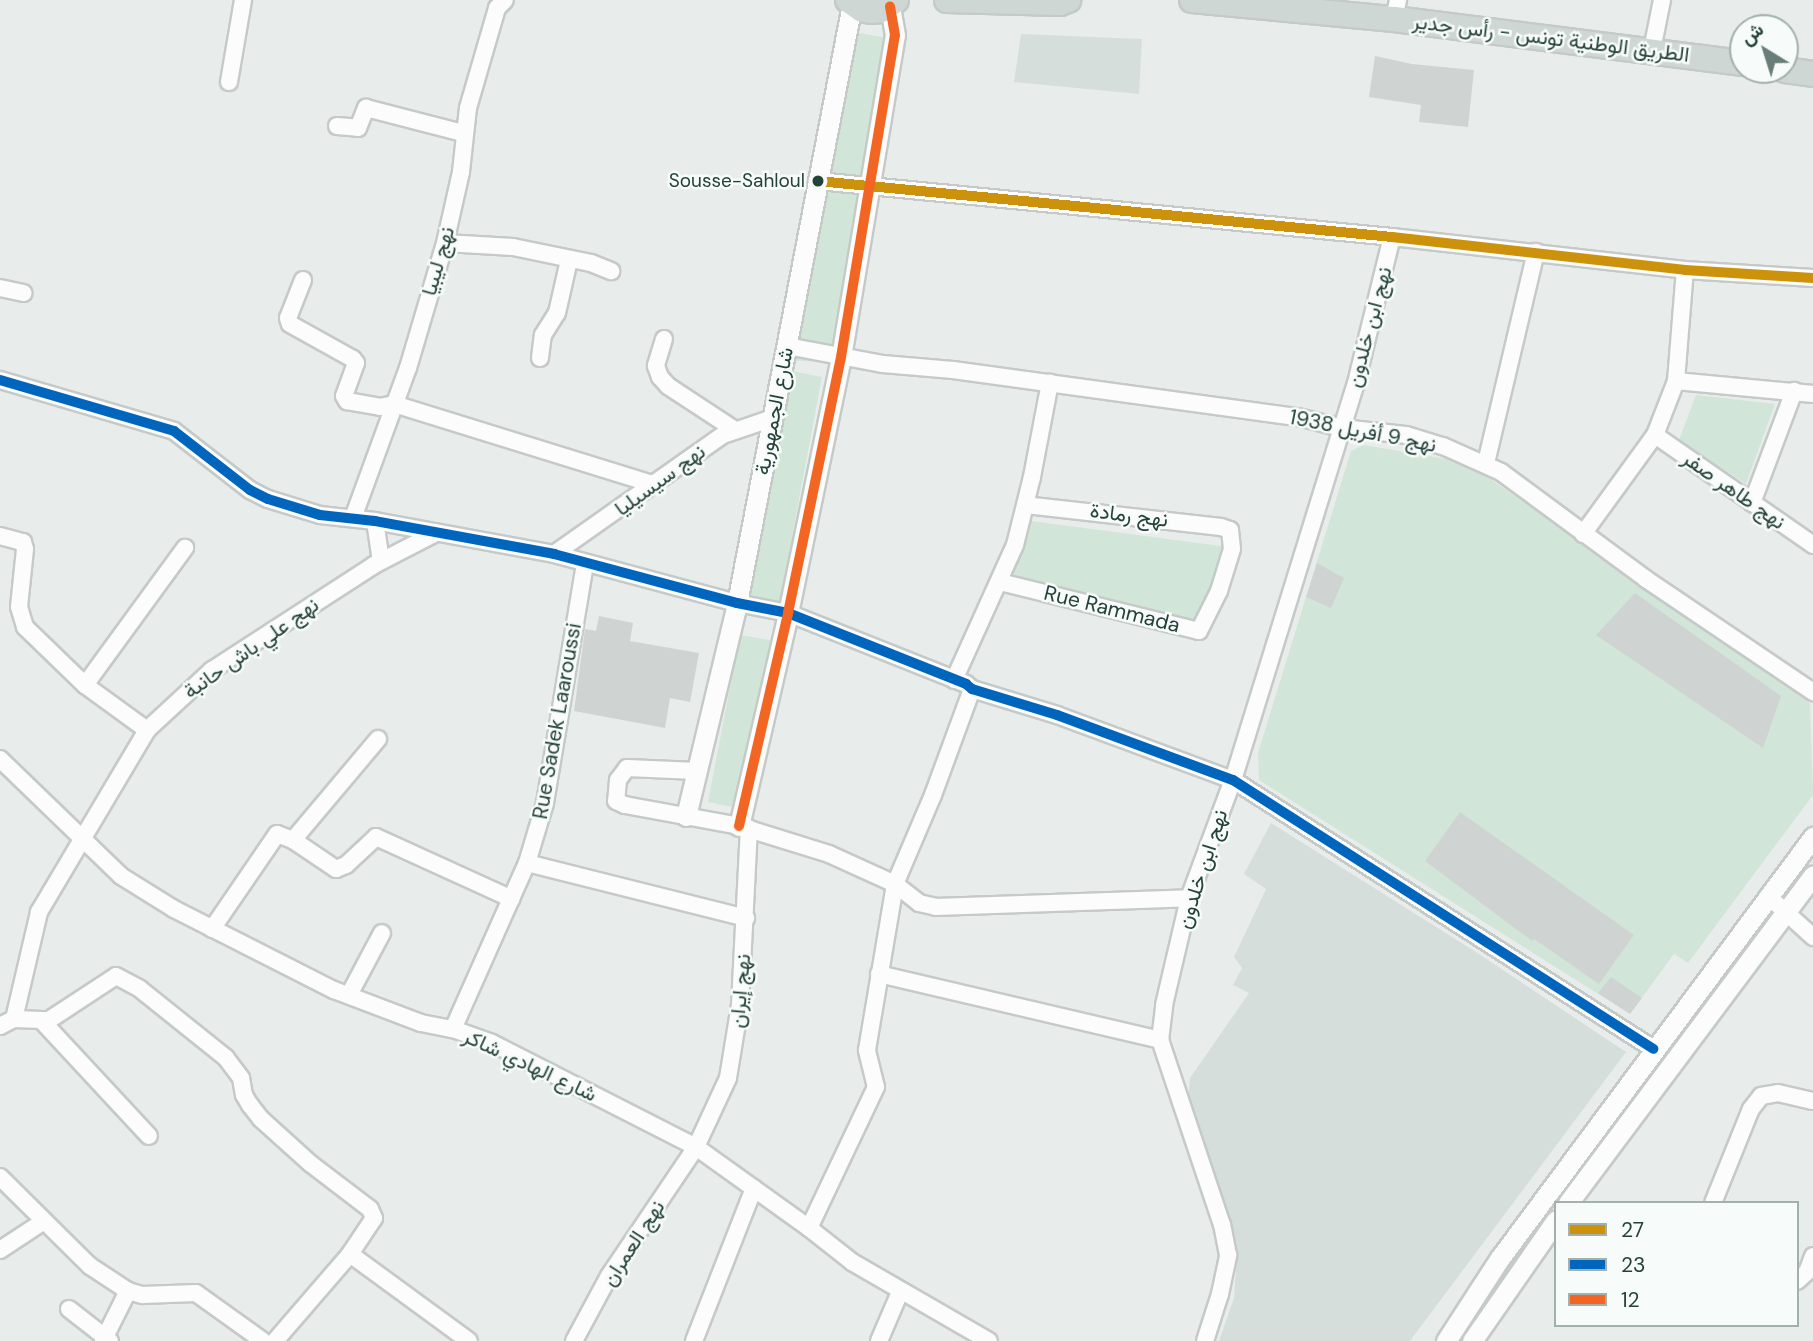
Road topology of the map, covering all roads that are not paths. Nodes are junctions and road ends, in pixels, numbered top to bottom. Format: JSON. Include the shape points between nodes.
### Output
{"nodes":[{"id":1,"x":243,"y":0,"type":"edge"},
{"id":2,"x":505,"y":0,"type":"edge"},
{"id":3,"x":947,"y":0,"type":"edge"},
{"id":4,"x":1068,"y":0,"type":"edge"},
{"id":5,"x":1192,"y":0,"type":"edge"},
{"id":6,"x":1662,"y":0,"type":"edge"},
{"id":7,"x":850,"y":2,"type":"edge"},
{"id":8,"x":893,"y":3,"type":"edge"},
{"id":9,"x":1396,"y":9,"type":"edge"},
{"id":10,"x":1652,"y":50,"type":"junction"},
{"id":11,"x":1729,"y":61,"type":"edge"},
{"id":12,"x":229,"y":82,"type":"dead end"},
{"id":13,"x":337,"y":126,"type":"dead end"},
{"id":14,"x":463,"y":133,"type":"junction"},
{"id":15,"x":818,"y":181,"type":"junction"},
{"id":16,"x":869,"y":186,"type":"junction"},
{"id":17,"x":1392,"y":237,"type":"junction"},
{"id":18,"x":445,"y":243,"type":"junction"},
{"id":19,"x":1536,"y":252,"type":"junction"},
{"id":20,"x":569,"y":260,"type":"junction"},
{"id":21,"x":1685,"y":270,"type":"junction"},
{"id":22,"x":611,"y":271,"type":"dead end"},
{"id":23,"x":1813,"y":278,"type":"edge"},
{"id":24,"x":303,"y":280,"type":"dead end"},
{"id":25,"x":0,"y":288,"type":"edge"},
{"id":26,"x":23,"y":293,"type":"dead end"},
{"id":27,"x":664,"y":339,"type":"dead end"},
{"id":28,"x":786,"y":346,"type":"junction"},
{"id":29,"x":841,"y":357,"type":"junction"},
{"id":30,"x":540,"y":358,"type":"dead end"},
{"id":31,"x":0,"y":380,"type":"edge"},
{"id":32,"x":1676,"y":382,"type":"junction"},
{"id":33,"x":1050,"y":383,"type":"junction"},
{"id":34,"x":1794,"y":391,"type":"junction"},
{"id":35,"x":1813,"y":394,"type":"edge"},
{"id":36,"x":394,"y":404,"type":"junction"},
{"id":37,"x":773,"y":418,"type":"junction"},
{"id":38,"x":1342,"y":428,"type":"junction"},
{"id":39,"x":735,"y":430,"type":"junction"},
{"id":40,"x":1655,"y":435,"type":"junction"},
{"id":41,"x":1486,"y":463,"type":"junction"},
{"id":42,"x":655,"y":485,"type":"junction"},
{"id":43,"x":1752,"y":503,"type":"junction"},
{"id":44,"x":1026,"y":505,"type":"junction"},
{"id":45,"x":353,"y":518,"type":"junction"},
{"id":46,"x":374,"y":521,"type":"junction"},
{"id":47,"x":1230,"y":530,"type":"joint"},
{"id":48,"x":436,"y":533,"type":"junction"},
{"id":49,"x":1583,"y":534,"type":"junction"},
{"id":50,"x":0,"y":536,"type":"edge"},
{"id":51,"x":1813,"y":545,"type":"edge"},
{"id":52,"x":185,"y":548,"type":"dead end"},
{"id":53,"x":554,"y":554,"type":"junction"},
{"id":54,"x":381,"y":561,"type":"junction"},
{"id":55,"x":584,"y":563,"type":"junction"},
{"id":56,"x":1000,"y":582,"type":"junction"},
{"id":57,"x":737,"y":603,"type":"junction"},
{"id":58,"x":789,"y":612,"type":"junction"},
{"id":59,"x":954,"y":680,"type":"junction"},
{"id":60,"x":85,"y":685,"type":"junction"},
{"id":61,"x":972,"y":689,"type":"junction"},
{"id":62,"x":1813,"y":692,"type":"edge"},
{"id":63,"x":147,"y":730,"type":"junction"},
{"id":64,"x":378,"y":739,"type":"dead end"},
{"id":65,"x":0,"y":759,"type":"edge"},
{"id":66,"x":697,"y":771,"type":"junction"},
{"id":67,"x":1233,"y":780,"type":"junction"},
{"id":68,"x":686,"y":816,"type":"junction"},
{"id":69,"x":744,"y":827,"type":"junction"},
{"id":70,"x":1813,"y":837,"type":"edge"},
{"id":71,"x":80,"y":839,"type":"junction"},
{"id":72,"x":293,"y":840,"type":"junction"},
{"id":73,"x":527,"y":863,"type":"junction"},
{"id":74,"x":1813,"y":876,"type":"edge"},
{"id":75,"x":895,"y":884,"type":"junction"},
{"id":76,"x":1768,"y":897,"type":"junction"},
{"id":77,"x":1189,"y":898,"type":"junction"},
{"id":78,"x":512,"y":899,"type":"junction"},
{"id":79,"x":1784,"y":912,"type":"junction"},
{"id":80,"x":746,"y":918,"type":"junction"},
{"id":81,"x":212,"y":929,"type":"junction"},
{"id":82,"x":382,"y":933,"type":"dead end"},
{"id":83,"x":1813,"y":937,"type":"edge"},
{"id":84,"x":879,"y":974,"type":"junction"},
{"id":85,"x":349,"y":995,"type":"junction"},
{"id":86,"x":42,"y":1020,"type":"junction"},
{"id":87,"x":7,"y":1023,"type":"edge"},
{"id":88,"x":453,"y":1029,"type":"junction"},
{"id":89,"x":1160,"y":1040,"type":"junction"},
{"id":90,"x":1653,"y":1049,"type":"junction"},
{"id":91,"x":1813,"y":1101,"type":"edge"},
{"id":92,"x":149,"y":1136,"type":"dead end"},
{"id":93,"x":696,"y":1147,"type":"junction"},
{"id":94,"x":0,"y":1177,"type":"edge"},
{"id":95,"x":754,"y":1188,"type":"junction"},
{"id":96,"x":1569,"y":1201,"type":"edge"},
{"id":97,"x":1714,"y":1201,"type":"edge"},
{"id":98,"x":44,"y":1221,"type":"junction"},
{"id":99,"x":1554,"y":1223,"type":"edge"},
{"id":100,"x":809,"y":1228,"type":"junction"},
{"id":101,"x":0,"y":1250,"type":"edge"},
{"id":102,"x":350,"y":1254,"type":"junction"},
{"id":103,"x":1813,"y":1256,"type":"edge"},
{"id":104,"x":1799,"y":1279,"type":"edge"},
{"id":105,"x":128,"y":1291,"type":"junction"},
{"id":106,"x":900,"y":1292,"type":"junction"},
{"id":107,"x":69,"y":1309,"type":"dead end"},
{"id":108,"x":107,"y":1340,"type":"edge"},
{"id":109,"x":263,"y":1341,"type":"edge"},
{"id":110,"x":275,"y":1341,"type":"edge"},
{"id":111,"x":468,"y":1341,"type":"edge"},
{"id":112,"x":574,"y":1341,"type":"edge"},
{"id":113,"x":694,"y":1341,"type":"edge"},
{"id":114,"x":879,"y":1341,"type":"edge"},
{"id":115,"x":989,"y":1341,"type":"edge"},
{"id":116,"x":1205,"y":1341,"type":"edge"},
{"id":117,"x":1446,"y":1341,"type":"edge"},
{"id":118,"x":1472,"y":1341,"type":"edge"}],
"edges":[{"from":1,"to":12,"type":"street"},
{"from":2,"to":14,"type":"street","name":"نهج ليبيا","via":[[497,8]]},
{"from":3,"to":4,"type":"main road"},
{"from":5,"to":9,"type":"main road","name":"الطريق الوطنية تونس - رأس جدير"},
{"from":6,"to":10,"type":"street"},
{"from":7,"to":8,"type":"main road","via":[[871,11]]},
{"from":7,"to":15,"type":"street","name":"شارع الجمهورية"},
{"from":8,"to":16,"type":"street","via":[[895,35]]},
{"from":9,"to":10,"type":"main road","name":"الطريق الوطنية تونس - رأس جدير"},
{"from":10,"to":11,"type":"main road","name":"الطريق الوطنية تونس - رأس جدير"},
{"from":13,"to":14,"type":"street","via":[[358,128],[366,107]]},
{"from":14,"to":18,"type":"street","name":"نهج ليبيا","via":[[461,172]]},
{"from":15,"to":16,"type":"street"},
{"from":15,"to":28,"type":"street","name":"شارع الجمهورية"},
{"from":16,"to":17,"type":"street"},
{"from":16,"to":29,"type":"street"},
{"from":17,"to":19,"type":"street"},
{"from":17,"to":38,"type":"street","name":"نهج ابن خلدون"},
{"from":18,"to":20,"type":"street","via":[[513,247]]},
{"from":18,"to":36,"type":"street","name":"نهج ليبيا"},
{"from":19,"to":21,"type":"street"},
{"from":19,"to":41,"type":"street"},
{"from":20,"to":22,"type":"street"},
{"from":20,"to":30,"type":"street","via":[[557,313],[542,334]]},
{"from":21,"to":23,"type":"street"},
{"from":21,"to":32,"type":"street"},
{"from":24,"to":36,"type":"street","via":[[288,318],[290,324],[356,363],[344,396],[347,401],[380,407]]},
{"from":25,"to":26,"type":"street"},
{"from":27,"to":39,"type":"street","via":[[656,366],[660,377]]},
{"from":28,"to":29,"type":"street","name":"نهج 9 أفريل 1938"},
{"from":28,"to":37,"type":"street","name":"شارع الجمهورية"},
{"from":29,"to":33,"type":"street","name":"نهج 9 أفريل 1938"},
{"from":29,"to":58,"type":"street"},
{"from":31,"to":45,"type":"street","via":[[167,428],[259,496],[320,515]]},
{"from":32,"to":34,"type":"street"},
{"from":32,"to":40,"type":"street"},
{"from":33,"to":38,"type":"street","name":"نهج 9 أفريل 1938","via":[[1298,417]]},
{"from":33,"to":44,"type":"street"},
{"from":34,"to":35,"type":"street"},
{"from":34,"to":43,"type":"street"},
{"from":36,"to":42,"type":"street"},
{"from":36,"to":45,"type":"street","name":"نهج ليبيا"},
{"from":37,"to":39,"type":"street","name":"نهج سيسيليا"},
{"from":37,"to":57,"type":"street","name":"شارع الجمهورية"},
{"from":38,"to":41,"type":"street","name":"نهج 9 أفريل 1938","via":[[1406,435]]},
{"from":38,"to":67,"type":"street","name":"نهج ابن خلدون"},
{"from":39,"to":42,"type":"street","name":"نهج سيسيليا"},
{"from":40,"to":43,"type":"street","name":"نهج طاهر صفر"},
{"from":40,"to":49,"type":"street"},
{"from":41,"to":49,"type":"street","name":"نهج 9 أفريل 1938"},
{"from":42,"to":53,"type":"street","name":"نهج سيسيليا"},
{"from":43,"to":51,"type":"street","name":"نهج طاهر صفر"},
{"from":44,"to":47,"type":"street","name":"نهج رمادة"},
{"from":44,"to":56,"type":"street"},
{"from":45,"to":46,"type":"street"},
{"from":46,"to":48,"type":"street"},
{"from":46,"to":54,"type":"street"},
{"from":47,"to":56,"type":"street","name":"Rue Rammada","via":[[1232,549],[1219,591],[1199,631]]},
{"from":48,"to":53,"type":"street"},
{"from":48,"to":54,"type":"street","name":"نهج علي باش حانبة"},
{"from":49,"to":62,"type":"street","name":"نهج 9 أفريل 1938"},
{"from":50,"to":60,"type":"street","via":[[23,542],[19,607],[26,627]]},
{"from":52,"to":60,"type":"street"},
{"from":53,"to":55,"type":"street"},
{"from":54,"to":63,"type":"street","name":"نهج علي باش حانبة","via":[[212,670]]},
{"from":55,"to":57,"type":"street"},
{"from":55,"to":73,"type":"street","name":"Rue Sadek Laaroussi","via":[[551,773]]},
{"from":56,"to":59,"type":"street"},
{"from":57,"to":58,"type":"street"},
{"from":57,"to":66,"type":"street","name":"شارع الجمهورية"},
{"from":58,"to":59,"type":"street"},
{"from":58,"to":69,"type":"street"},
{"from":59,"to":61,"type":"street"},
{"from":60,"to":63,"type":"street"},
{"from":61,"to":67,"type":"street","via":[[1058,715]]},
{"from":61,"to":75,"type":"street"},
{"from":63,"to":71,"type":"street","name":"نهج علي باش حانبة"},
{"from":64,"to":72,"type":"street"},
{"from":65,"to":71,"type":"street","name":"شارع الهادي شاكر"},
{"from":66,"to":68,"type":"street","name":"شارع الجمهورية"},
{"from":66,"to":68,"type":"street","via":[[627,768],[616,786],[619,803]]},
{"from":67,"to":77,"type":"street","name":"نهج ابن خلدون"},
{"from":67,"to":90,"type":"street"},
{"from":68,"to":69,"type":"street"},
{"from":69,"to":75,"type":"street","via":[[829,854]]},
{"from":69,"to":80,"type":"street","name":"نهج إيران"},
{"from":70,"to":76,"type":"street"},
{"from":71,"to":81,"type":"street","name":"شارع الهادي شاكر","via":[[121,876]]},
{"from":71,"to":87,"type":"street","name":"نهج علي باش حانبة","via":[[40,912]]},
{"from":72,"to":78,"type":"street","via":[[336,869],[346,866],[376,837]]},
{"from":72,"to":81,"type":"street","via":[[274,836]]},
{"from":73,"to":78,"type":"street","name":"Rue Sadek Laaroussi"},
{"from":73,"to":80,"type":"street"},
{"from":74,"to":79,"type":"street"},
{"from":75,"to":77,"type":"street","via":[[919,903],[936,906]]},
{"from":75,"to":84,"type":"street"},
{"from":76,"to":79,"type":"street"},
{"from":76,"to":90,"type":"street"},
{"from":77,"to":89,"type":"street","name":"نهج ابن خلدون"},
{"from":78,"to":88,"type":"street","name":"Rue Sadek Laaroussi"},
{"from":79,"to":83,"type":"street"},
{"from":79,"to":96,"type":"street"},
{"from":80,"to":93,"type":"street","name":"نهج إيران","via":[[733,1060]]},
{"from":81,"to":85,"type":"street","name":"شارع الهادي شاكر"},
{"from":82,"to":85,"type":"street"},
{"from":84,"to":89,"type":"street"},
{"from":84,"to":100,"type":"street","via":[[867,1050],[876,1087]]},
{"from":85,"to":88,"type":"street","name":"شارع الهادي شاكر","via":[[421,1023]]},
{"from":86,"to":87,"type":"street"},
{"from":86,"to":92,"type":"street"},
{"from":86,"to":102,"type":"street","via":[[51,1019],[116,976],[140,989],[226,1058],[261,1119],[370,1209],[374,1218]]},
{"from":88,"to":93,"type":"street","name":"شارع الهادي شاكر","via":[[492,1043]]},
{"from":89,"to":116,"type":"street","name":"نهج ابن خلدون","via":[[1226,1242],[1226,1268]]},
{"from":90,"to":117,"type":"street","via":[[1500,1258]]},
{"from":91,"to":97,"type":"street","via":[[1778,1093],[1761,1096],[1751,1109]]},
{"from":93,"to":95,"type":"street","name":"شارع الهادي شاكر"},
{"from":93,"to":112,"type":"street","name":"نهج العمران","via":[[609,1276]]},
{"from":94,"to":98,"type":"street"},
{"from":95,"to":100,"type":"street","name":"شارع الهادي شاكر"},
{"from":95,"to":113,"type":"street"},
{"from":98,"to":101,"type":"street"},
{"from":98,"to":105,"type":"street","via":[[90,1266]]},
{"from":99,"to":118,"type":"street"},
{"from":100,"to":106,"type":"street","name":"شارع الهادي شاكر"},
{"from":102,"to":110,"type":"street"},
{"from":102,"to":111,"type":"street"},
{"from":103,"to":104,"type":"street"},
{"from":105,"to":108,"type":"street"},
{"from":105,"to":109,"type":"street","via":[[142,1295],[196,1293]]},
{"from":106,"to":114,"type":"street"},
{"from":106,"to":115,"type":"street","name":"شارع الهادي شاكر"},
{"from":107,"to":108,"type":"street"}]}
